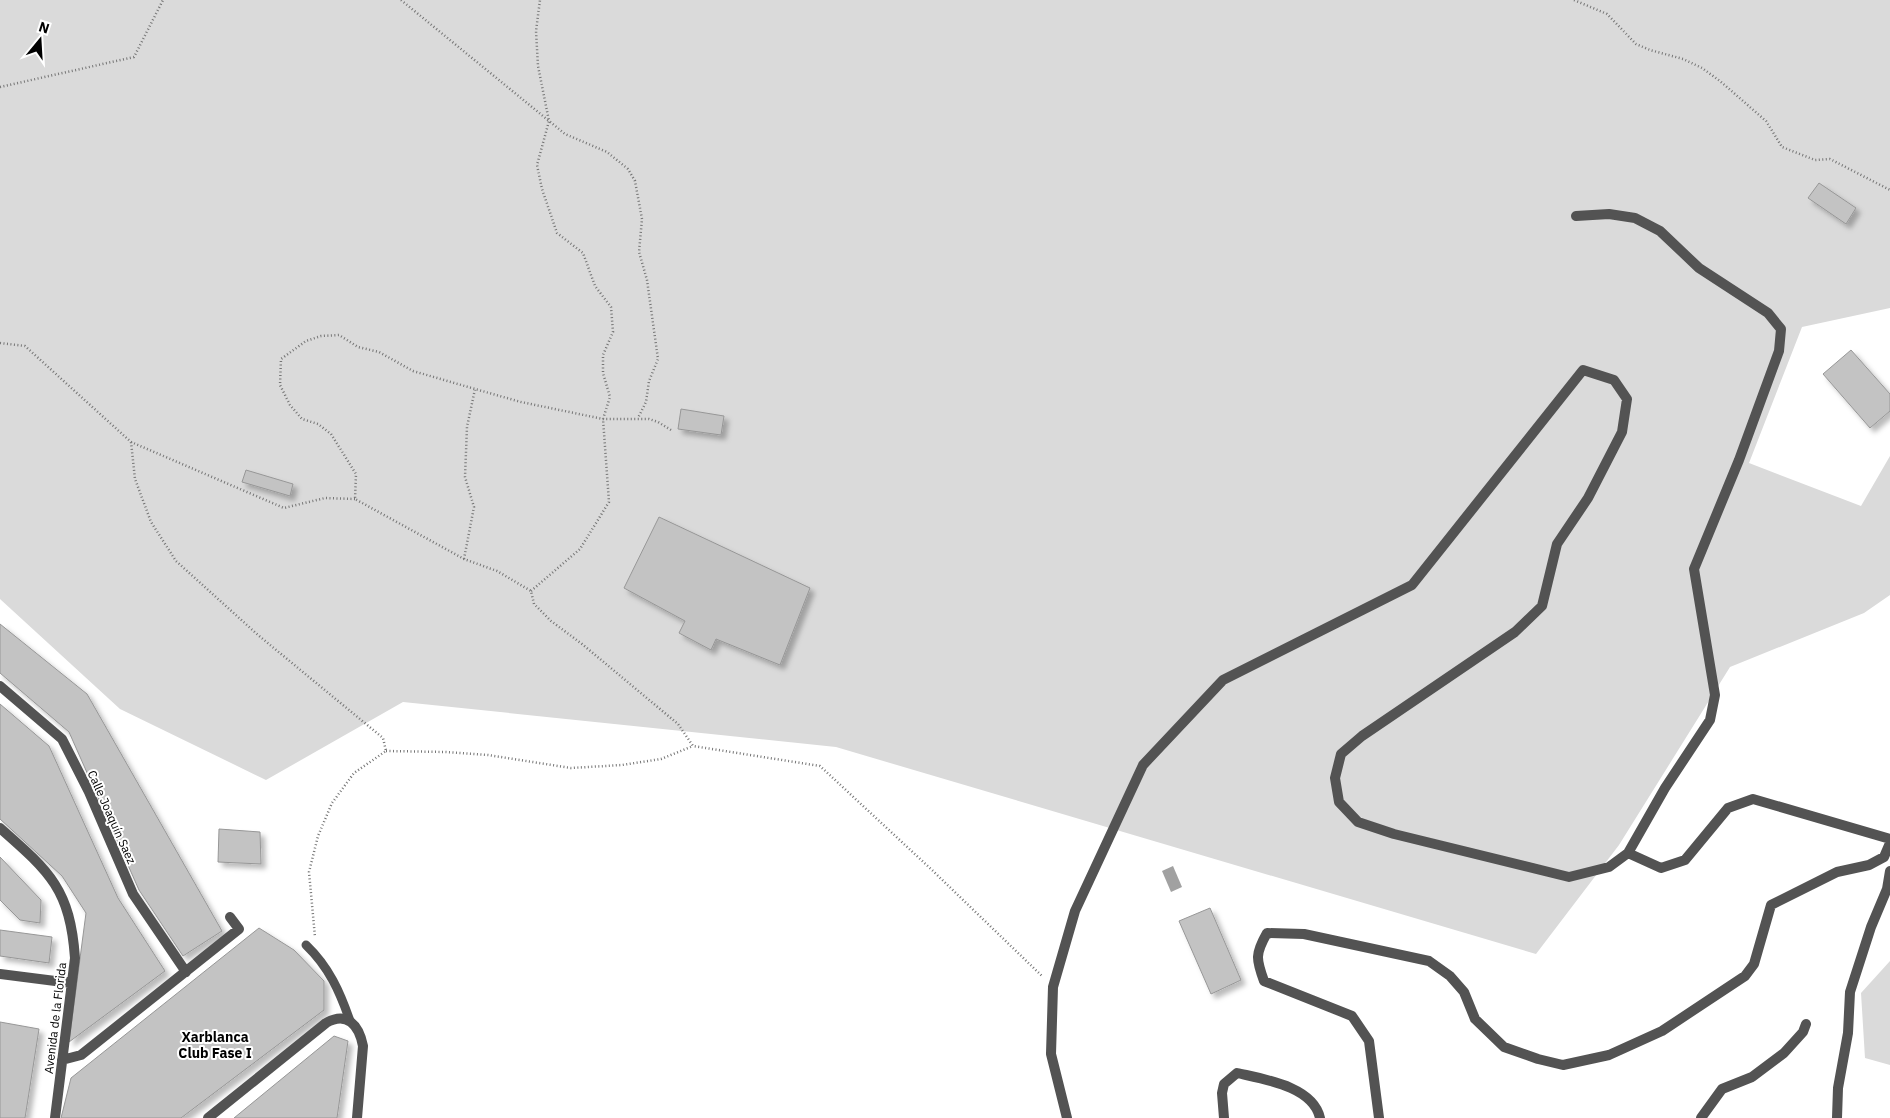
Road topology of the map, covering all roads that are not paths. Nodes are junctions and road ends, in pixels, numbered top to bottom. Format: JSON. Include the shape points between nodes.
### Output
{"nodes":[{"id":1,"x":1576,"y":216,"type":"dead end"},
{"id":2,"x":0,"y":686,"type":"edge"},
{"id":3,"x":0,"y":828,"type":"edge"},
{"id":4,"x":1890,"y":839,"type":"edge"},
{"id":5,"x":1890,"y":843,"type":"edge"},
{"id":6,"x":1628,"y":853,"type":"junction"},
{"id":7,"x":1884,"y":857,"type":"junction"},
{"id":8,"x":1890,"y":866,"type":"edge"},
{"id":9,"x":1890,"y":871,"type":"edge"},
{"id":10,"x":230,"y":917,"type":"dead end"},
{"id":11,"x":306,"y":945,"type":"dead end"},
{"id":12,"x":186,"y":972,"type":"junction"},
{"id":13,"x":0,"y":974,"type":"edge"},
{"id":14,"x":71,"y":983,"type":"junction"},
{"id":15,"x":350,"y":1021,"type":"junction"},
{"id":16,"x":1806,"y":1024,"type":"dead end"},
{"id":17,"x":62,"y":1060,"type":"junction"},
{"id":18,"x":358,"y":1116,"type":"edge"},
{"id":19,"x":54,"y":1118,"type":"edge"},
{"id":20,"x":208,"y":1118,"type":"edge"},
{"id":21,"x":1067,"y":1118,"type":"edge"},
{"id":22,"x":1224,"y":1118,"type":"edge"},
{"id":23,"x":1320,"y":1118,"type":"edge"},
{"id":24,"x":1379,"y":1118,"type":"edge"},
{"id":25,"x":1701,"y":1118,"type":"edge"},
{"id":26,"x":1837,"y":1118,"type":"edge"}],
"edges":[{"from":1,"to":6,"type":"street","via":[[1609,214],[1635,218],[1660,231],[1699,268],[1768,314],[1781,329],[1779,351],[1740,460],[1694,569],[1715,695],[1710,720],[1665,788]]},
{"from":2,"to":12,"type":"street","name":"Calle Joaquín Saez","via":[[62,739],[133,894]]},
{"from":3,"to":14,"type":"street","name":"Avenida de la Florida","via":[[35,858],[52,878],[66,904],[75,958]]},
{"from":4,"to":6,"type":"street","via":[[1753,799],[1728,808],[1685,860],[1661,868]]},
{"from":5,"to":7,"type":"street"},
{"from":6,"to":21,"type":"street","via":[[1609,867],[1569,877],[1394,834],[1358,822],[1339,802],[1335,778],[1341,754],[1362,736],[1515,632],[1542,606],[1557,544],[1588,498],[1622,432],[1627,399],[1614,380],[1583,370],[1412,585],[1223,680],[1144,765],[1075,912],[1053,986],[1052,1054]]},
{"from":7,"to":8,"type":"street"},
{"from":7,"to":24,"type":"street","via":[[1837,872],[1771,904],[1754,964],[1745,976],[1662,1031],[1608,1055],[1563,1065],[1504,1047],[1475,1019],[1464,992],[1450,976],[1429,961],[1304,934],[1267,934],[1259,948],[1258,965],[1264,981],[1352,1016],[1369,1041]]},
{"from":9,"to":26,"type":"street","via":[[1887,889],[1850,992]]},
{"from":10,"to":12,"type":"street","via":[[239,930]]},
{"from":11,"to":15,"type":"lane","via":[[328,970]]},
{"from":12,"to":17,"type":"street","via":[[81,1055]]},
{"from":13,"to":14,"type":"street"},
{"from":14,"to":17,"type":"street","name":"Avenida de la Florida"},
{"from":15,"to":18,"type":"street","via":[[361,1036],[363,1046]]},
{"from":15,"to":20,"type":"street","via":[[335,1018],[326,1023]]},
{"from":16,"to":25,"type":"street","via":[[1784,1053],[1752,1077],[1722,1089]]},
{"from":17,"to":19,"type":"street","name":"Avenida de la Florida"},
{"from":22,"to":23,"type":"street","via":[[1224,1084],[1237,1073],[1295,1089],[1309,1100]]}]}
